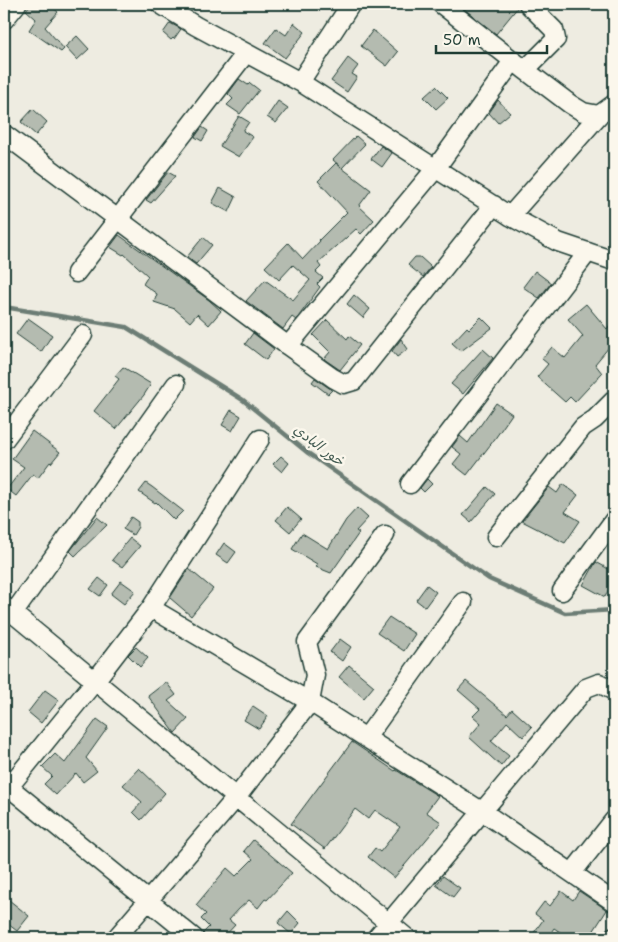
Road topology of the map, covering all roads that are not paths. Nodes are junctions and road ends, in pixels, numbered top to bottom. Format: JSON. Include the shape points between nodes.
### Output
{"nodes":[{"id":1,"x":17,"y":4,"type":"edge"},
{"id":2,"x":160,"y":4,"type":"edge"},
{"id":3,"x":351,"y":4,"type":"edge"},
{"id":4,"x":441,"y":4,"type":"edge"},
{"id":5,"x":528,"y":4,"type":"edge"},
{"id":6,"x":4,"y":20,"type":"edge"},
{"id":7,"x":246,"y":53,"type":"junction"},
{"id":8,"x":519,"y":66,"type":"junction"},
{"id":9,"x":300,"y":82,"type":"junction"},
{"id":10,"x":614,"y":104,"type":"edge"},
{"id":11,"x":599,"y":115,"type":"junction"},
{"id":12,"x":4,"y":134,"type":"edge"},
{"id":13,"x":436,"y":168,"type":"junction"},
{"id":14,"x":494,"y":205,"type":"junction"},
{"id":15,"x":510,"y":216,"type":"junction"},
{"id":16,"x":118,"y":220,"type":"junction"},
{"id":17,"x":588,"y":252,"type":"junction"},
{"id":18,"x":614,"y":261,"type":"edge"},
{"id":19,"x":76,"y":273,"type":"dead end"},
{"id":20,"x":83,"y":335,"type":"dead end"},
{"id":21,"x":288,"y":346,"type":"junction"},
{"id":22,"x":176,"y":384,"type":"dead end"},
{"id":23,"x":614,"y":400,"type":"edge"},
{"id":24,"x":260,"y":439,"type":"dead end"},
{"id":25,"x":4,"y":440,"type":"edge"},
{"id":26,"x":410,"y":484,"type":"dead end"},
{"id":27,"x":614,"y":520,"type":"edge"},
{"id":28,"x":384,"y":535,"type":"dead end"},
{"id":29,"x":496,"y":537,"type":"dead end"},
{"id":30,"x":562,"y":591,"type":"dead end"},
{"id":31,"x":463,"y":602,"type":"dead end"},
{"id":32,"x":151,"y":608,"type":"junction"},
{"id":33,"x":9,"y":610,"type":"edge"},
{"id":34,"x":94,"y":681,"type":"junction"},
{"id":35,"x":614,"y":690,"type":"edge"},
{"id":36,"x":310,"y":702,"type":"junction"},
{"id":37,"x":366,"y":738,"type":"junction"},
{"id":38,"x":5,"y":788,"type":"edge"},
{"id":39,"x":236,"y":798,"type":"junction"},
{"id":40,"x":483,"y":812,"type":"junction"},
{"id":41,"x":614,"y":820,"type":"edge"},
{"id":42,"x":572,"y":873,"type":"junction"},
{"id":43,"x":148,"y":901,"type":"junction"},
{"id":44,"x":614,"y":902,"type":"edge"},
{"id":45,"x":390,"y":923,"type":"junction"},
{"id":46,"x":116,"y":938,"type":"edge"},
{"id":47,"x":194,"y":938,"type":"edge"},
{"id":48,"x":376,"y":938,"type":"edge"},
{"id":49,"x":407,"y":938,"type":"edge"}],
"edges":[{"from":1,"to":6,"type":"street"},
{"from":2,"to":7,"type":"street"},
{"from":3,"to":9,"type":"street"},
{"from":4,"to":8,"type":"street"},
{"from":5,"to":8,"type":"street","via":[[554,30],[556,39]]},
{"from":7,"to":9,"type":"street"},
{"from":7,"to":16,"type":"street"},
{"from":8,"to":11,"type":"street","via":[[583,112]]},
{"from":8,"to":13,"type":"street"},
{"from":9,"to":13,"type":"street"},
{"from":10,"to":11,"type":"street"},
{"from":11,"to":15,"type":"street"},
{"from":12,"to":16,"type":"street"},
{"from":13,"to":14,"type":"street"},
{"from":13,"to":21,"type":"street"},
{"from":14,"to":15,"type":"street"},
{"from":14,"to":21,"type":"street","via":[[354,381],[344,384],[338,381]]},
{"from":15,"to":17,"type":"street","via":[[558,242]]},
{"from":16,"to":19,"type":"street"},
{"from":16,"to":21,"type":"street"},
{"from":17,"to":18,"type":"street"},
{"from":17,"to":26,"type":"street"},
{"from":20,"to":25,"type":"street"},
{"from":22,"to":33,"type":"street"},
{"from":23,"to":29,"type":"street","via":[[583,427]]},
{"from":24,"to":32,"type":"street"},
{"from":27,"to":30,"type":"street"},
{"from":28,"to":36,"type":"street","via":[[307,642],[315,675]]},
{"from":31,"to":37,"type":"street"},
{"from":32,"to":34,"type":"street"},
{"from":32,"to":36,"type":"street"},
{"from":33,"to":34,"type":"street"},
{"from":34,"to":38,"type":"street"},
{"from":34,"to":39,"type":"street"},
{"from":35,"to":40,"type":"street","via":[[599,683],[586,688]]},
{"from":36,"to":37,"type":"street"},
{"from":36,"to":39,"type":"street"},
{"from":37,"to":40,"type":"street"},
{"from":38,"to":43,"type":"street"},
{"from":39,"to":43,"type":"street"},
{"from":39,"to":45,"type":"street"},
{"from":40,"to":42,"type":"street"},
{"from":40,"to":45,"type":"street"},
{"from":41,"to":42,"type":"street"},
{"from":42,"to":44,"type":"street"},
{"from":43,"to":46,"type":"street"},
{"from":43,"to":47,"type":"street"},
{"from":45,"to":48,"type":"street"},
{"from":45,"to":49,"type":"street"}]}
